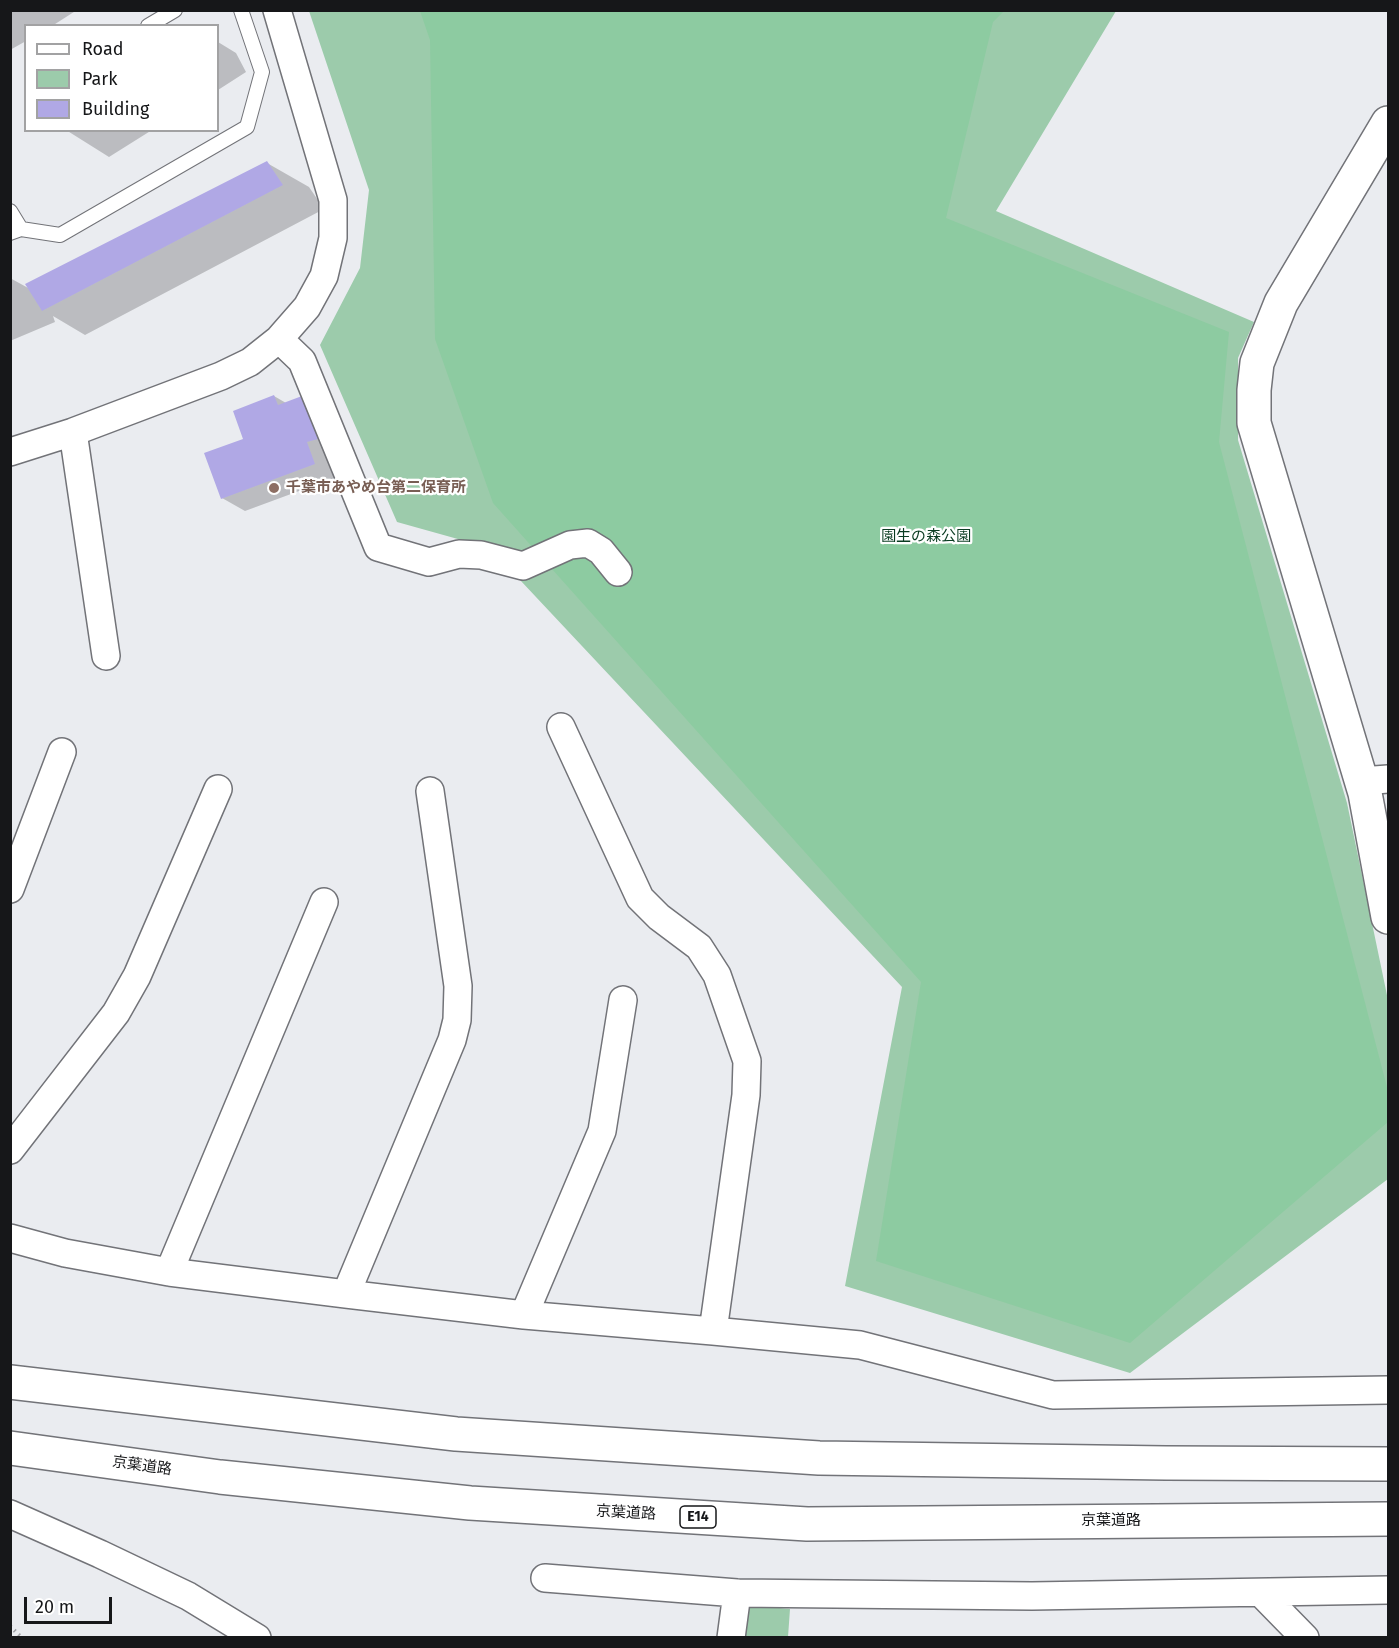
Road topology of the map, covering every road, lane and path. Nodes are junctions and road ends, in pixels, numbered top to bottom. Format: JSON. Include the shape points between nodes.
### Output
{"nodes":[{"id":1,"x":175,"y":10,"type":"edge"},
{"id":2,"x":241,"y":10,"type":"edge"},
{"id":3,"x":277,"y":10,"type":"edge"},
{"id":4,"x":151,"y":24,"type":"edge"},
{"id":5,"x":1389,"y":123,"type":"edge"},
{"id":6,"x":10,"y":211,"type":"edge"},
{"id":7,"x":16,"y":231,"type":"edge"},
{"id":8,"x":279,"y":339,"type":"junction"},
{"id":9,"x":73,"y":432,"type":"junction"},
{"id":10,"x":10,"y":452,"type":"edge"},
{"id":11,"x":618,"y":572,"type":"dead end"},
{"id":12,"x":106,"y":656,"type":"dead end"},
{"id":13,"x":561,"y":727,"type":"dead end"},
{"id":14,"x":62,"y":752,"type":"dead end"},
{"id":15,"x":1375,"y":780,"type":"edge"},
{"id":16,"x":218,"y":789,"type":"dead end"},
{"id":17,"x":430,"y":791,"type":"dead end"},
{"id":18,"x":10,"y":889,"type":"edge"},
{"id":19,"x":324,"y":902,"type":"dead end"},
{"id":20,"x":1389,"y":917,"type":"edge"},
{"id":21,"x":622,"y":1000,"type":"dead end"},
{"id":22,"x":10,"y":1150,"type":"edge"},
{"id":23,"x":10,"y":1238,"type":"edge"},
{"id":24,"x":169,"y":1272,"type":"junction"},
{"id":25,"x":346,"y":1294,"type":"junction"},
{"id":26,"x":524,"y":1315,"type":"junction"},
{"id":27,"x":713,"y":1331,"type":"junction"},
{"id":28,"x":10,"y":1382,"type":"edge"},
{"id":29,"x":1389,"y":1390,"type":"edge"},
{"id":30,"x":10,"y":1448,"type":"edge"},
{"id":31,"x":1389,"y":1464,"type":"edge"},
{"id":32,"x":10,"y":1514,"type":"edge"},
{"id":33,"x":1389,"y":1519,"type":"edge"},
{"id":34,"x":545,"y":1578,"type":"dead end"},
{"id":35,"x":1389,"y":1590,"type":"edge"},
{"id":36,"x":737,"y":1593,"type":"junction"},
{"id":37,"x":1261,"y":1593,"type":"junction"},
{"id":38,"x":10,"y":1626,"type":"edge"},
{"id":39,"x":22,"y":1638,"type":"edge"},
{"id":40,"x":257,"y":1638,"type":"edge"},
{"id":41,"x":731,"y":1638,"type":"edge"},
{"id":42,"x":1305,"y":1638,"type":"edge"}],
"edges":[{"from":1,"to":4,"type":"lane"},
{"from":2,"to":7,"type":"lane","via":[[262,72],[247,127],[60,235]]},
{"from":3,"to":8,"type":"street","via":[[333,200],[333,238],[324,276],[307,308]]},
{"from":5,"to":15,"type":"main road","via":[[1281,303],[1257,363],[1254,390],[1254,423]]},
{"from":6,"to":7,"type":"lane"},
{"from":8,"to":9,"type":"street","via":[[250,362],[222,376]]},
{"from":8,"to":11,"type":"street","via":[[302,361],[378,548],[429,562],[459,554],[481,555],[523,566],[570,545],[588,543],[601,551]]},
{"from":9,"to":10,"type":"street"},
{"from":9,"to":12,"type":"street"},
{"from":13,"to":27,"type":"street","via":[[640,898],[699,948],[717,975],[747,1061],[746,1095]]},
{"from":14,"to":18,"type":"street"},
{"from":15,"to":20,"type":"main road","via":[[1365,793]]},
{"from":16,"to":22,"type":"street","via":[[137,976],[116,1013]]},
{"from":17,"to":25,"type":"street","via":[[458,986],[457,1020]]},
{"from":19,"to":24,"type":"street"},
{"from":21,"to":26,"type":"street","via":[[602,1131]]},
{"from":23,"to":24,"type":"street","via":[[65,1254]]},
{"from":24,"to":25,"type":"street"},
{"from":25,"to":26,"type":"street"},
{"from":26,"to":27,"type":"street"},
{"from":27,"to":29,"type":"street","via":[[860,1345],[1053,1395]]},
{"from":28,"to":31,"type":"main road","via":[[456,1434],[819,1458]]},
{"from":30,"to":33,"type":"main road","name":"京葉道路","number":"E14","via":[[470,1503],[807,1524]]},
{"from":32,"to":40,"type":"street","via":[[188,1596]]},
{"from":34,"to":36,"type":"street"},
{"from":35,"to":37,"type":"street"},
{"from":36,"to":37,"type":"street"},
{"from":36,"to":41,"type":"street"},
{"from":37,"to":42,"type":"street"},
{"from":38,"to":39,"type":"path"}]}
